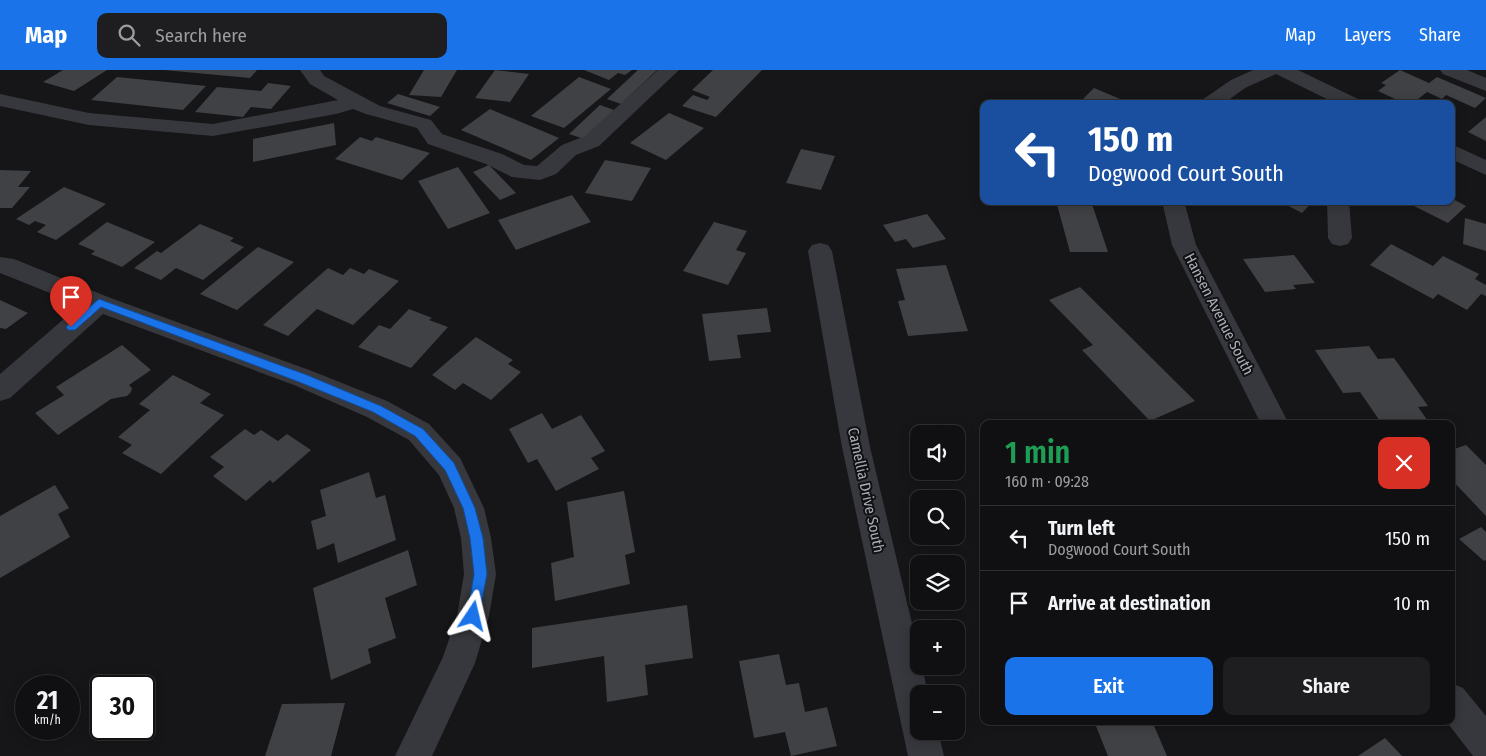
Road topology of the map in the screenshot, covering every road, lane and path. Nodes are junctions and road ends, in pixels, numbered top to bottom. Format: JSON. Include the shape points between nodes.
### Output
{"nodes":[{"id":1,"x":670,"y":70,"type":"edge"},
{"id":2,"x":1269,"y":70,"type":"edge"},
{"id":3,"x":1283,"y":70,"type":"edge"},
{"id":4,"x":1450,"y":70,"type":"edge"},
{"id":5,"x":314,"y":75,"type":"edge"},
{"id":6,"x":1486,"y":85,"type":"edge"},
{"id":7,"x":0,"y":100,"type":"edge"},
{"id":8,"x":1215,"y":100,"type":"edge"},
{"id":9,"x":1345,"y":100,"type":"edge"},
{"id":10,"x":354,"y":101,"type":"junction"},
{"id":11,"x":282,"y":117,"type":"junction"},
{"id":12,"x":1455,"y":153,"type":"edge"},
{"id":13,"x":1486,"y":168,"type":"edge"},
{"id":14,"x":1174,"y":205,"type":"edge"},
{"id":15,"x":1338,"y":205,"type":"edge"},
{"id":16,"x":1340,"y":238,"type":"dead end"},
{"id":17,"x":820,"y":251,"type":"dead end"},
{"id":18,"x":0,"y":265,"type":"edge"},
{"id":19,"x":99,"y":303,"type":"junction"},
{"id":20,"x":0,"y":390,"type":"edge"},
{"id":21,"x":1273,"y":420,"type":"edge"},
{"id":22,"x":910,"y":690,"type":"edge"},
{"id":23,"x":1455,"y":705,"type":"edge"},
{"id":24,"x":922,"y":740,"type":"edge"},
{"id":25,"x":1486,"y":744,"type":"edge"},
{"id":26,"x":413,"y":756,"type":"edge"},
{"id":27,"x":926,"y":756,"type":"edge"}],
"edges":[{"from":1,"to":10,"type":"street","via":[[592,141],[569,150],[540,173],[520,172],[494,159],[435,139],[424,124],[373,110]]},
{"from":2,"to":8,"type":"street","via":[[1238,84]]},
{"from":3,"to":9,"type":"street"},
{"from":4,"to":6,"type":"street"},
{"from":5,"to":10,"type":"street"},
{"from":5,"to":11,"type":"street","via":[[310,95]]},
{"from":7,"to":11,"type":"street","via":[[89,120],[213,130]]},
{"from":10,"to":11,"type":"street","via":[[344,106]]},
{"from":12,"to":13,"type":"street"},
{"from":14,"to":21,"type":"street","name":"Hansen Avenue South","via":[[1184,245]]},
{"from":15,"to":16,"type":"street"},
{"from":17,"to":22,"type":"street","name":"Camellia Drive South","via":[[856,447]]},
{"from":18,"to":19,"type":"street"},
{"from":19,"to":20,"type":"street"},
{"from":19,"to":26,"type":"street","via":[[377,409],[419,432],[450,466],[469,508],[480,574],[473,616],[458,663]]},
{"from":23,"to":25,"type":"street"},
{"from":24,"to":27,"type":"street","name":"Camellia Drive South"}]}
